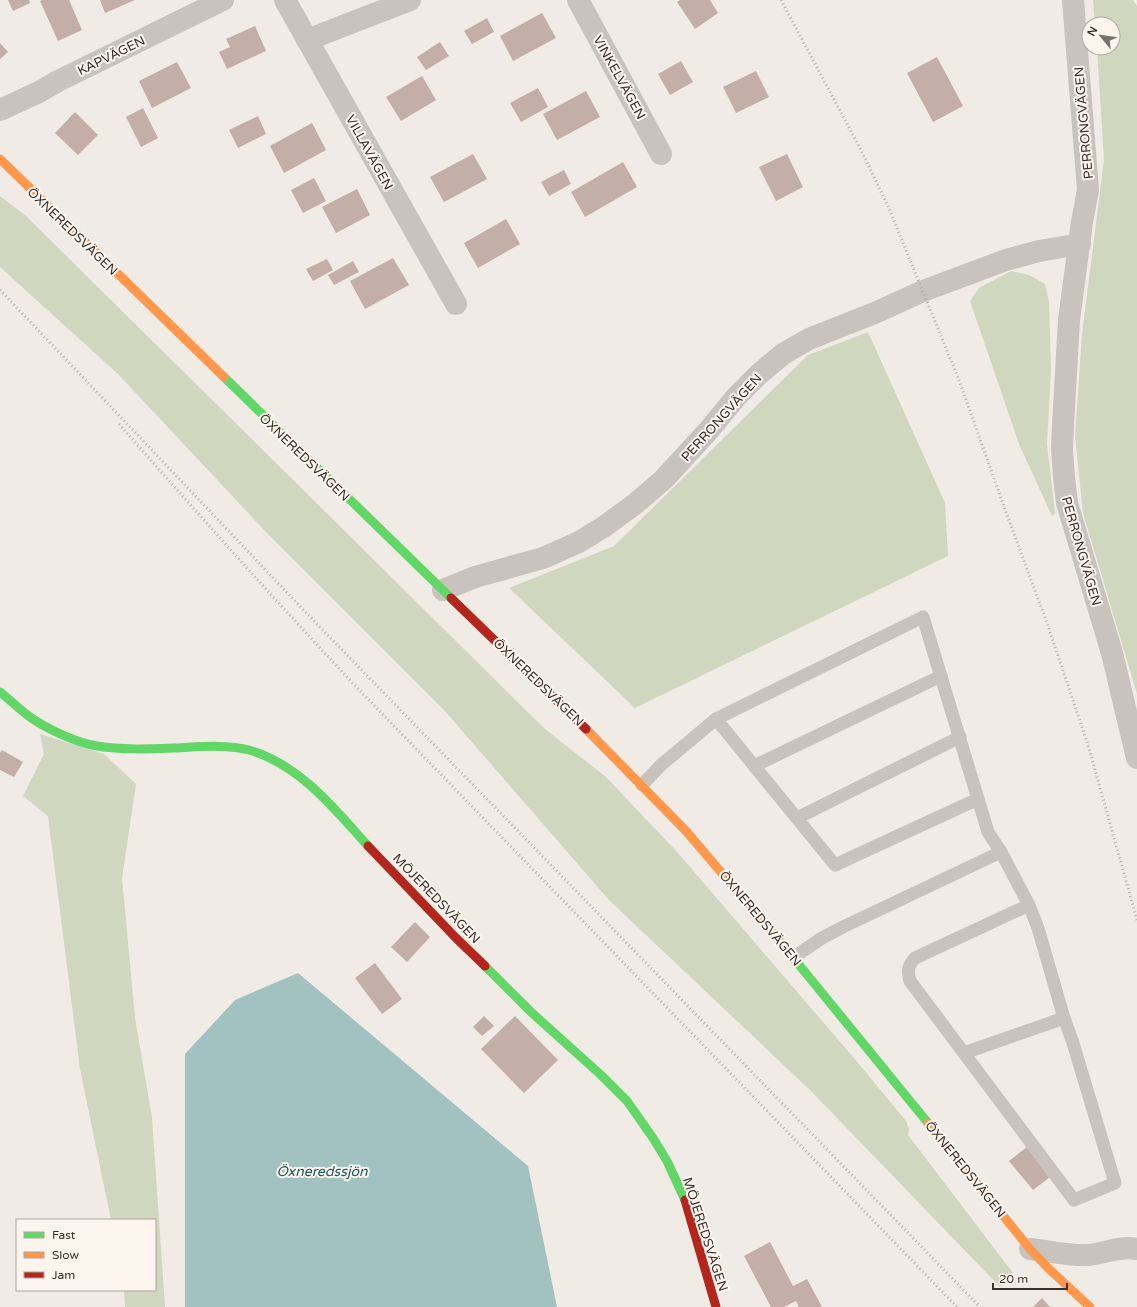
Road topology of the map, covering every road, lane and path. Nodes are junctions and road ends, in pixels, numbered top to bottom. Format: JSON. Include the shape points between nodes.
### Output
{"nodes":[{"id":1,"x":223,"y":0,"type":"edge"},
{"id":2,"x":285,"y":0,"type":"edge"},
{"id":3,"x":410,"y":0,"type":"edge"},
{"id":4,"x":578,"y":0,"type":"edge"},
{"id":5,"x":1073,"y":0,"type":"edge"},
{"id":6,"x":307,"y":40,"type":"junction"},
{"id":7,"x":0,"y":110,"type":"edge"},
{"id":8,"x":661,"y":154,"type":"dead end"},
{"id":9,"x":0,"y":160,"type":"edge"},
{"id":10,"x":1080,"y":244,"type":"junction"},
{"id":11,"x":456,"y":304,"type":"dead end"},
{"id":12,"x":443,"y":590,"type":"junction"},
{"id":13,"x":942,"y":676,"type":"junction"},
{"id":14,"x":0,"y":692,"type":"edge"},
{"id":15,"x":716,"y":719,"type":"junction"},
{"id":16,"x":960,"y":737,"type":"junction"},
{"id":17,"x":1137,"y":758,"type":"edge"},
{"id":18,"x":754,"y":766,"type":"junction"},
{"id":19,"x":642,"y":785,"type":"junction"},
{"id":20,"x":978,"y":799,"type":"junction"},
{"id":21,"x":797,"y":818,"type":"junction"},
{"id":22,"x":1001,"y":852,"type":"junction"},
{"id":23,"x":1029,"y":905,"type":"junction"},
{"id":24,"x":794,"y":957,"type":"junction"},
{"id":25,"x":1064,"y":1018,"type":"junction"},
{"id":26,"x":964,"y":1053,"type":"junction"},
{"id":27,"x":1030,"y":1249,"type":"junction"},
{"id":28,"x":1137,"y":1249,"type":"edge"},
{"id":29,"x":716,"y":1307,"type":"edge"},
{"id":30,"x":1090,"y":1307,"type":"edge"}],
"edges":[{"from":1,"to":7,"type":"street","name":"KAPVÄGEN"},
{"from":2,"to":6,"type":"street","name":"VILLAVÄGEN"},
{"from":3,"to":6,"type":"street"},
{"from":4,"to":8,"type":"street","name":"VINKELVÄGEN"},
{"from":5,"to":10,"type":"street","name":"PERRONGVÄGEN","via":[[1088,190]]},
{"from":6,"to":11,"type":"street","name":"VILLAVÄGEN"},
{"from":9,"to":12,"type":"street","name":"ÖXNEREDSVÄGEN"},
{"from":10,"to":12,"type":"street","name":"PERRONGVÄGEN","via":[[1006,260],[923,291],[809,339],[783,354],[759,374],[664,478],[605,526],[579,542],[543,558],[475,577]]},
{"from":10,"to":17,"type":"street","name":"PERRONGVÄGEN","via":[[1069,320],[1062,425],[1064,477],[1067,503],[1112,654]]},
{"from":12,"to":19,"type":"street","name":"ÖXNEREDSVÄGEN"},
{"from":13,"to":15,"type":"lane","via":[[924,617]]},
{"from":13,"to":16,"type":"lane"},
{"from":13,"to":18,"type":"lane"},
{"from":14,"to":29,"type":"street","name":"MÖJEREDSVÄGEN","via":[[48,728],[95,746],[146,749],[217,746],[248,750],[278,762],[327,800],[467,948],[627,1102],[667,1161],[682,1195]]},
{"from":15,"to":18,"type":"lane"},
{"from":15,"to":19,"type":"lane","via":[[661,765]]},
{"from":16,"to":20,"type":"lane"},
{"from":16,"to":21,"type":"lane"},
{"from":18,"to":21,"type":"lane"},
{"from":19,"to":24,"type":"street","name":"ÖXNEREDSVÄGEN","via":[[686,831]]},
{"from":20,"to":21,"type":"lane","via":[[835,864]]},
{"from":20,"to":22,"type":"lane","via":[[988,832]]},
{"from":22,"to":23,"type":"lane"},
{"from":22,"to":24,"type":"lane","via":[[822,938]]},
{"from":23,"to":25,"type":"lane"},
{"from":23,"to":26,"type":"lane","via":[[915,958],[910,964],[910,981]]},
{"from":24,"to":27,"type":"street","name":"ÖXNEREDSVÄGEN"},
{"from":25,"to":26,"type":"lane"},
{"from":25,"to":26,"type":"lane","via":[[1115,1183],[1074,1200]]},
{"from":27,"to":28,"type":"street","via":[[1090,1255],[1115,1249]]},
{"from":27,"to":30,"type":"street","name":"ÖXNEREDSVÄGEN"}]}
